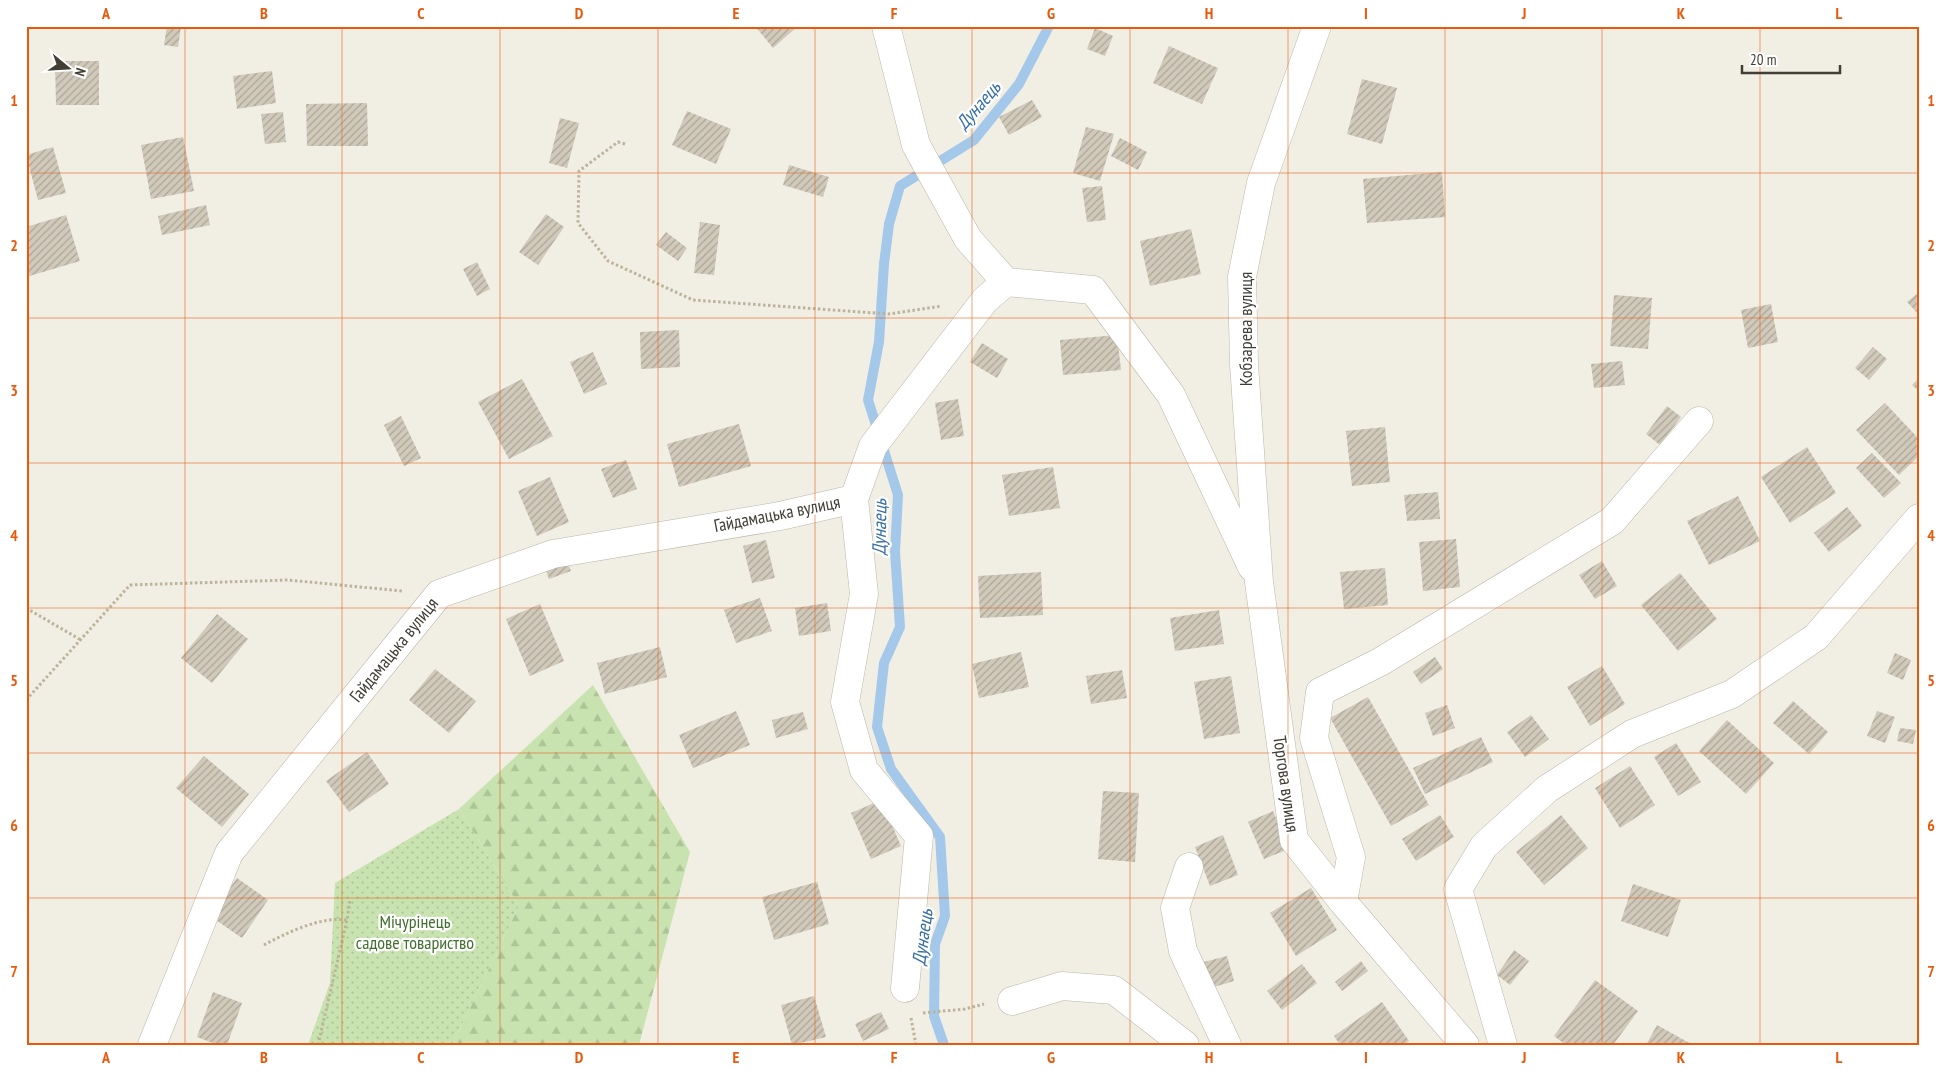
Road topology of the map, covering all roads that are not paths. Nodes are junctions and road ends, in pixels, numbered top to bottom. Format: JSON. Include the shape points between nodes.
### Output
{"nodes":[{"id":1,"x":886,"y":26,"type":"edge"},
{"id":2,"x":1317,"y":26,"type":"edge"},
{"id":3,"x":1006,"y":282,"type":"junction"},
{"id":4,"x":1699,"y":421,"type":"dead end"},
{"id":5,"x":854,"y":499,"type":"junction"},
{"id":6,"x":1919,"y":518,"type":"edge"},
{"id":7,"x":1259,"y":582,"type":"junction"},
{"id":8,"x":1189,"y":867,"type":"dead end"},
{"id":9,"x":1343,"y":902,"type":"junction"},
{"id":10,"x":905,"y":988,"type":"dead end"},
{"id":11,"x":1012,"y":1001,"type":"dead end"},
{"id":12,"x":152,"y":1045,"type":"edge"},
{"id":13,"x":1185,"y":1045,"type":"edge"},
{"id":14,"x":1227,"y":1045,"type":"edge"},
{"id":15,"x":1465,"y":1045,"type":"edge"},
{"id":16,"x":1503,"y":1045,"type":"edge"}],
"edges":[{"from":1,"to":3,"type":"street","via":[[916,145],[968,238]]},
{"from":2,"to":7,"type":"street","name":"Кобзарева вулиця","via":[[1261,183],[1242,277],[1244,364]]},
{"from":3,"to":5,"type":"street","via":[[985,300],[872,446]]},
{"from":3,"to":7,"type":"street","via":[[1093,290],[1171,395]]},
{"from":4,"to":9,"type":"street","via":[[1612,521],[1380,662],[1320,692],[1314,738],[1351,858]]},
{"from":5,"to":10,"type":"street","via":[[864,594],[845,702],[864,770],[919,836]]},
{"from":5,"to":12,"type":"street","name":"Гайдамацька вулиця","via":[[780,516],[553,554],[439,594],[229,852]]},
{"from":6,"to":16,"type":"street","via":[[1816,637],[1732,694],[1632,734],[1547,789],[1484,846],[1458,889]]},
{"from":7,"to":9,"type":"street","name":"Торгова вулиця","via":[[1294,840]]},
{"from":8,"to":14,"type":"street","via":[[1175,908],[1183,951]]},
{"from":9,"to":15,"type":"street","name":"Торгова вулиця"},
{"from":11,"to":13,"type":"street","via":[[1062,986],[1114,990]]}]}
